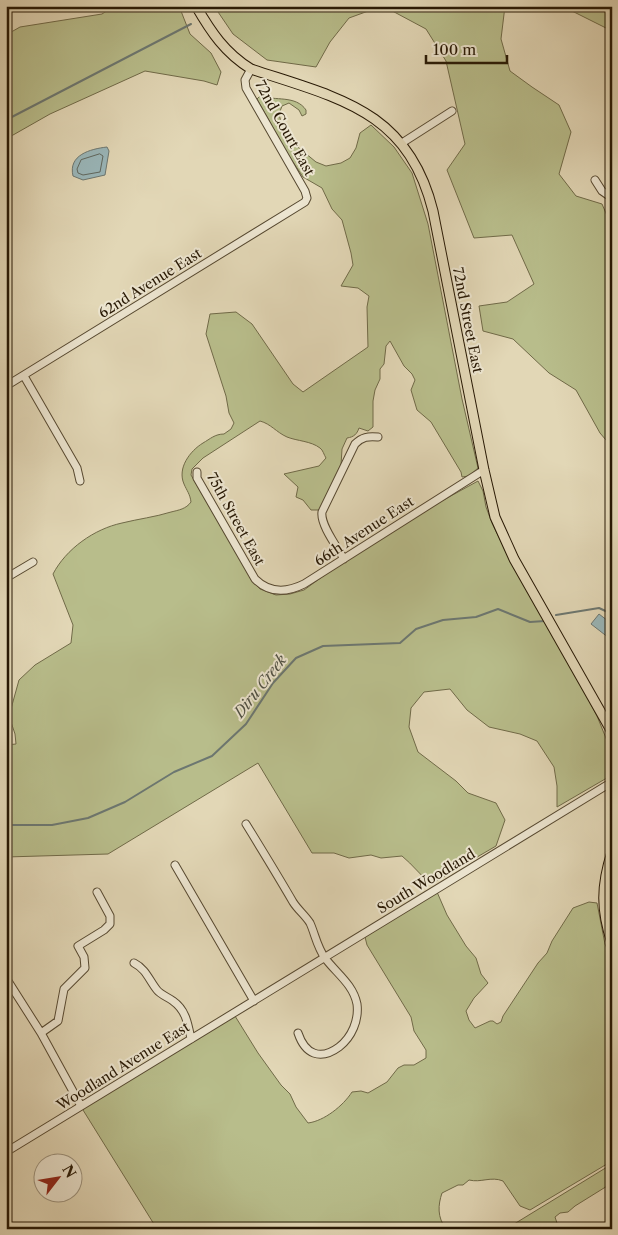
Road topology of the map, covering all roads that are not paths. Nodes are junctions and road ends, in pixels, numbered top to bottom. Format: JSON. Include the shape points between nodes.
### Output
{"nodes":[{"id":1,"x":196,"y":6,"type":"edge"},
{"id":2,"x":251,"y":68,"type":"junction"},
{"id":3,"x":452,"y":111,"type":"dead end"},
{"id":4,"x":402,"y":143,"type":"junction"},
{"id":5,"x":595,"y":180,"type":"dead end"},
{"id":6,"x":612,"y":198,"type":"edge"},
{"id":7,"x":307,"y":200,"type":"joint"},
{"id":8,"x":24,"y":376,"type":"junction"},
{"id":9,"x":6,"y":386,"type":"edge"},
{"id":10,"x":378,"y":437,"type":"dead end"},
{"id":11,"x":484,"y":470,"type":"junction"},
{"id":12,"x":197,"y":472,"type":"dead end"},
{"id":13,"x":80,"y":481,"type":"dead end"},
{"id":14,"x":344,"y":559,"type":"junction"},
{"id":15,"x":33,"y":562,"type":"dead end"},
{"id":16,"x":6,"y":578,"type":"edge"},
{"id":17,"x":255,"y":579,"type":"joint"},
{"id":18,"x":612,"y":732,"type":"edge"},
{"id":19,"x":612,"y":782,"type":"edge"},
{"id":20,"x":246,"y":824,"type":"dead end"},
{"id":21,"x":612,"y":852,"type":"edge"},
{"id":22,"x":175,"y":865,"type":"dead end"},
{"id":23,"x":97,"y":892,"type":"dead end"},
{"id":24,"x":612,"y":943,"type":"edge"},
{"id":25,"x":325,"y":958,"type":"junction"},
{"id":26,"x":134,"y":963,"type":"dead end"},
{"id":27,"x":6,"y":978,"type":"edge"},
{"id":28,"x":254,"y":1001,"type":"junction"},
{"id":29,"x":41,"y":1033,"type":"junction"},
{"id":30,"x":298,"y":1034,"type":"dead end"},
{"id":31,"x":191,"y":1039,"type":"junction"},
{"id":32,"x":81,"y":1106,"type":"junction"},
{"id":33,"x":6,"y":1152,"type":"edge"}],
"edges":[{"from":1,"to":2,"type":"main road","name":"72nd Street East","via":[[223,47]]},
{"from":2,"to":4,"type":"main road","name":"72nd Street East","via":[[351,104]]},
{"from":2,"to":7,"type":"street","name":"72nd Court East","via":[[245,80],[246,88],[305,191]]},
{"from":3,"to":4,"type":"street"},
{"from":4,"to":11,"type":"main road","name":"72nd Street East","via":[[420,171],[430,199]]},
{"from":5,"to":6,"type":"street"},
{"from":7,"to":8,"type":"street","name":"62nd Avenue East"},
{"from":8,"to":9,"type":"street","name":"62nd Avenue East"},
{"from":8,"to":13,"type":"street","via":[[77,468]]},
{"from":10,"to":14,"type":"street","via":[[367,436],[355,444],[322,512],[324,525]]},
{"from":11,"to":14,"type":"street","name":"66th Avenue East"},
{"from":11,"to":18,"type":"main road","name":"72nd Street East","via":[[495,517],[504,539]]},
{"from":12,"to":17,"type":"street","name":"75th Street East","via":[[197,478]]},
{"from":14,"to":17,"type":"street","name":"66th Avenue East","via":[[304,584],[285,591],[271,590]]},
{"from":15,"to":16,"type":"street"},
{"from":19,"to":25,"type":"street","name":"South Woodland"},
{"from":20,"to":25,"type":"street","via":[[294,903],[310,923]]},
{"from":21,"to":24,"type":"main road","via":[[603,898]]},
{"from":22,"to":28,"type":"street"},
{"from":23,"to":29,"type":"street","via":[[110,916],[110,924],[78,946],[86,968],[64,989],[58,1021]]},
{"from":25,"to":28,"type":"street","name":"South Woodland"},
{"from":25,"to":30,"type":"street","via":[[353,991],[357,1004],[354,1026],[343,1044],[332,1052],[320,1054],[307,1050]]},
{"from":26,"to":31,"type":"street","via":[[144,969],[159,992],[182,1009]]},
{"from":27,"to":29,"type":"street"},
{"from":28,"to":31,"type":"street","name":"Woodland Avenue East"},
{"from":29,"to":32,"type":"street"},
{"from":31,"to":32,"type":"street","name":"Woodland Avenue East"},
{"from":32,"to":33,"type":"street","name":"Woodland Avenue East"}]}
